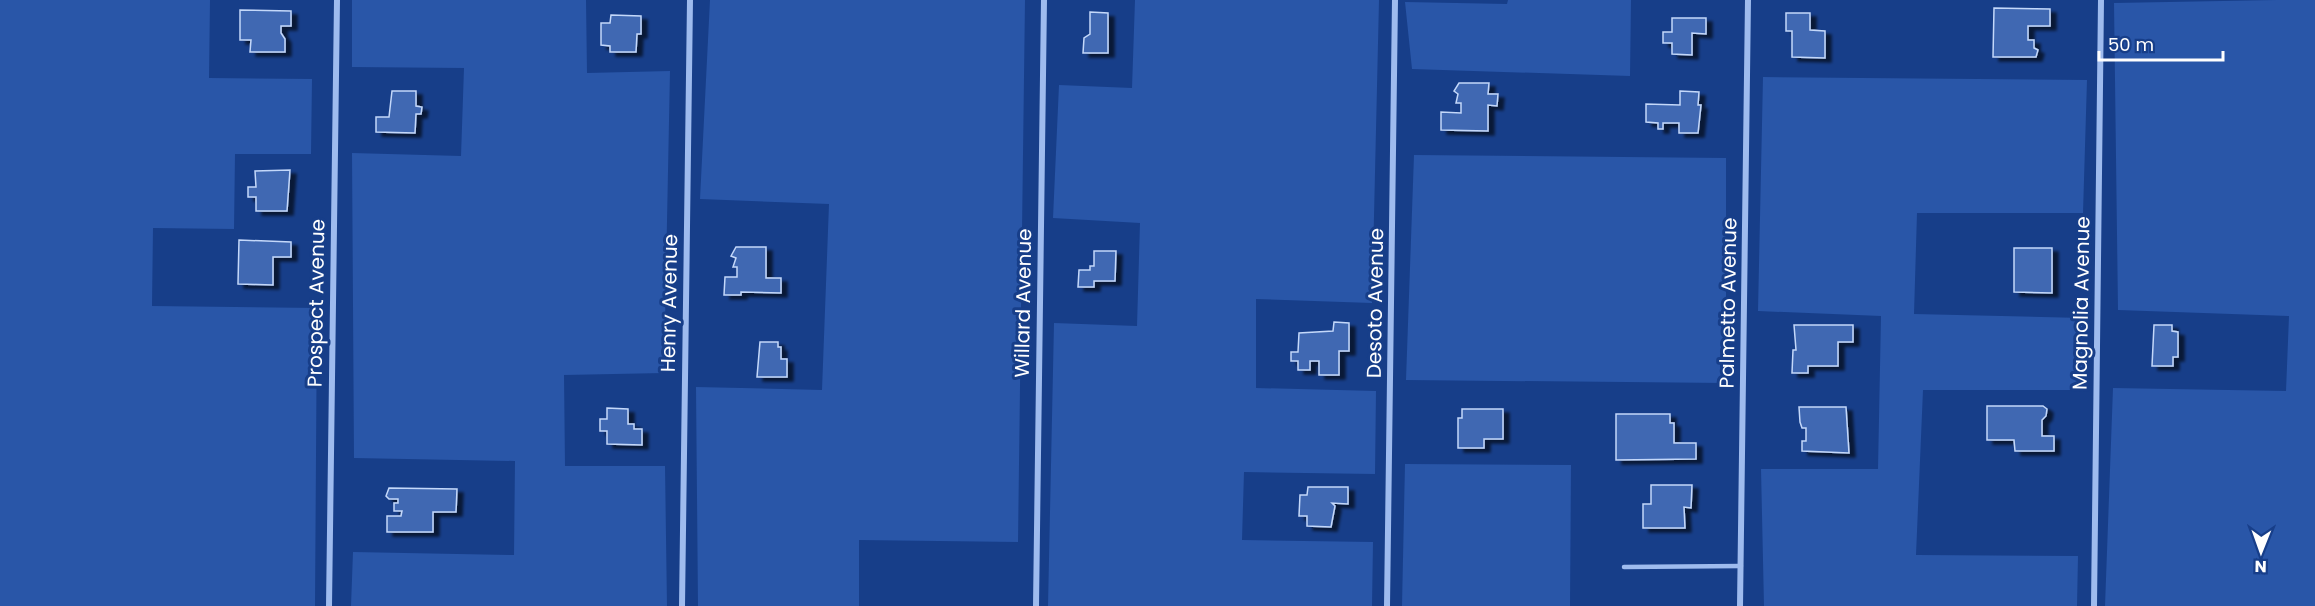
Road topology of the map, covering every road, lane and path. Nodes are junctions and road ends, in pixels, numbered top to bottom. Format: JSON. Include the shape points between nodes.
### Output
{"nodes":[{"id":1,"x":337,"y":0,"type":"edge"},
{"id":2,"x":690,"y":0,"type":"edge"},
{"id":3,"x":1044,"y":0,"type":"edge"},
{"id":4,"x":1395,"y":0,"type":"edge"},
{"id":5,"x":1748,"y":0,"type":"edge"},
{"id":6,"x":2101,"y":0,"type":"edge"},
{"id":7,"x":1741,"y":566,"type":"junction"},
{"id":8,"x":1624,"y":567,"type":"dead end"},
{"id":9,"x":329,"y":606,"type":"edge"},
{"id":10,"x":682,"y":606,"type":"edge"},
{"id":11,"x":1036,"y":606,"type":"edge"},
{"id":12,"x":1387,"y":606,"type":"edge"},
{"id":13,"x":1740,"y":606,"type":"edge"},
{"id":14,"x":2094,"y":606,"type":"edge"}],
"edges":[{"from":1,"to":9,"type":"street","name":"Prospect Avenue"},
{"from":2,"to":10,"type":"street","name":"Henry Avenue"},
{"from":3,"to":11,"type":"street","name":"Willard Avenue"},
{"from":4,"to":12,"type":"street","name":"Desoto Avenue"},
{"from":5,"to":7,"type":"street","name":"Palmetto Avenue"},
{"from":6,"to":14,"type":"street","name":"Magnolia Avenue"},
{"from":7,"to":8,"type":"lane"},
{"from":7,"to":13,"type":"street","name":"Palmetto Avenue"}]}
